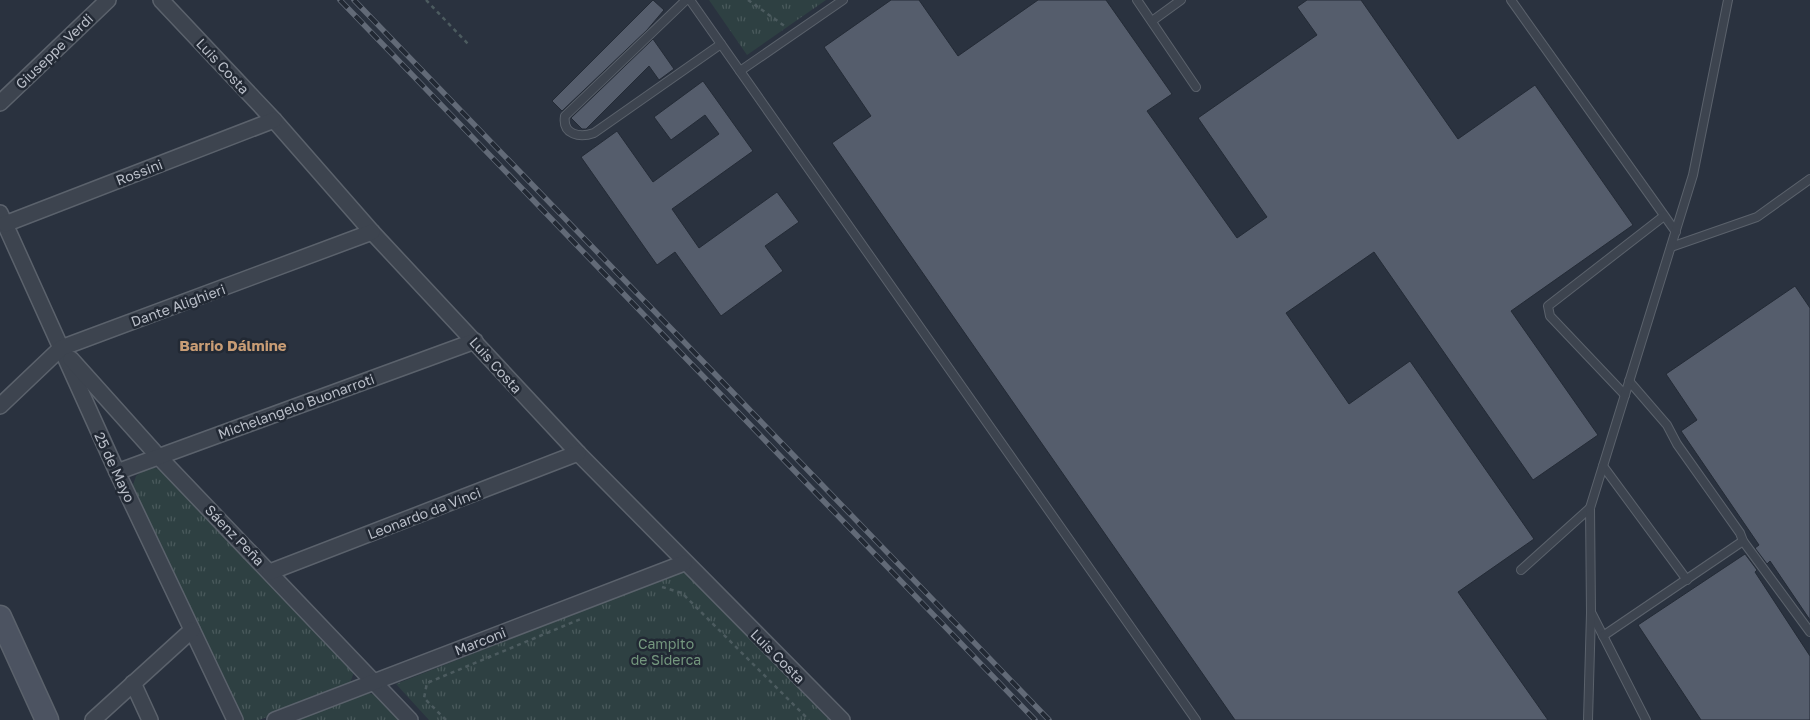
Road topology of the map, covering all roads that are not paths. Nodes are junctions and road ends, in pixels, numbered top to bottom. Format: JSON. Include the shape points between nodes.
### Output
{"nodes":[{"id":1,"x":108,"y":0,"type":"edge"},
{"id":2,"x":161,"y":0,"type":"edge"},
{"id":3,"x":688,"y":0,"type":"edge"},
{"id":4,"x":843,"y":0,"type":"edge"},
{"id":5,"x":1137,"y":0,"type":"edge"},
{"id":6,"x":1181,"y":0,"type":"edge"},
{"id":7,"x":1511,"y":0,"type":"edge"},
{"id":8,"x":1728,"y":0,"type":"edge"},
{"id":9,"x":1152,"y":21,"type":"junction"},
{"id":10,"x":721,"y":44,"type":"junction"},
{"id":11,"x":740,"y":71,"type":"junction"},
{"id":12,"x":1196,"y":87,"type":"dead end"},
{"id":13,"x":0,"y":103,"type":"edge"},
{"id":14,"x":274,"y":120,"type":"junction"},
{"id":15,"x":1810,"y":179,"type":"edge"},
{"id":16,"x":1664,"y":216,"type":"junction"},
{"id":17,"x":2,"y":218,"type":"edge"},
{"id":18,"x":372,"y":232,"type":"junction"},
{"id":19,"x":1676,"y":232,"type":"junction"},
{"id":20,"x":1671,"y":247,"type":"junction"},
{"id":21,"x":475,"y":341,"type":"junction"},
{"id":22,"x":61,"y":348,"type":"junction"},
{"id":23,"x":1629,"y":381,"type":"junction"},
{"id":24,"x":1625,"y":395,"type":"junction"},
{"id":25,"x":0,"y":406,"type":"edge"},
{"id":26,"x":578,"y":454,"type":"junction"},
{"id":27,"x":158,"y":456,"type":"junction"},
{"id":28,"x":1603,"y":466,"type":"junction"},
{"id":29,"x":117,"y":472,"type":"junction"},
{"id":30,"x":1590,"y":508,"type":"junction"},
{"id":31,"x":1743,"y":541,"type":"junction"},
{"id":32,"x":684,"y":563,"type":"junction"},
{"id":33,"x":1521,"y":570,"type":"dead end"},
{"id":34,"x":270,"y":572,"type":"junction"},
{"id":35,"x":1687,"y":580,"type":"junction"},
{"id":36,"x":1591,"y":613,"type":"junction"},
{"id":37,"x":0,"y":617,"type":"edge"},
{"id":38,"x":192,"y":630,"type":"junction"},
{"id":39,"x":1810,"y":632,"type":"edge"},
{"id":40,"x":1603,"y":636,"type":"junction"},
{"id":41,"x":375,"y":682,"type":"junction"},
{"id":42,"x":133,"y":683,"type":"junction"},
{"id":43,"x":47,"y":720,"type":"edge"},
{"id":44,"x":93,"y":720,"type":"edge"},
{"id":45,"x":150,"y":720,"type":"edge"},
{"id":46,"x":235,"y":720,"type":"edge"},
{"id":47,"x":276,"y":720,"type":"edge"},
{"id":48,"x":410,"y":720,"type":"edge"},
{"id":49,"x":842,"y":720,"type":"edge"},
{"id":50,"x":1196,"y":720,"type":"edge"},
{"id":51,"x":1588,"y":720,"type":"edge"},
{"id":52,"x":1646,"y":720,"type":"edge"}],
"edges":[{"from":1,"to":13,"type":"street","name":"Giuseppe Verdi"},
{"from":2,"to":14,"type":"street","name":"Luis Costa"},
{"from":3,"to":10,"type":"lane"},
{"from":3,"to":10,"type":"lane","via":[[565,116],[568,129],[576,136],[594,133]]},
{"from":4,"to":11,"type":"lane"},
{"from":5,"to":9,"type":"lane"},
{"from":6,"to":9,"type":"lane"},
{"from":7,"to":16,"type":"lane"},
{"from":8,"to":19,"type":"lane","via":[[1694,175]]},
{"from":9,"to":12,"type":"lane"},
{"from":10,"to":11,"type":"lane"},
{"from":11,"to":50,"type":"lane"},
{"from":14,"to":17,"type":"street","name":"Rossini"},
{"from":14,"to":18,"type":"street","name":"Luis Costa"},
{"from":15,"to":20,"type":"lane","via":[[1757,217]]},
{"from":16,"to":19,"type":"lane"},
{"from":16,"to":24,"type":"lane","via":[[1548,306],[1550,316]]},
{"from":17,"to":22,"type":"street","name":"25 de Mayo"},
{"from":18,"to":21,"type":"street","name":"Luis Costa"},
{"from":18,"to":22,"type":"street","name":"Dante Alighieri"},
{"from":19,"to":20,"type":"lane"},
{"from":20,"to":23,"type":"lane"},
{"from":21,"to":26,"type":"street","name":"Luis Costa"},
{"from":21,"to":27,"type":"street","name":"Michelangelo Buonarroti"},
{"from":22,"to":25,"type":"street","name":"Dante Alighieri"},
{"from":22,"to":27,"type":"street","name":"Sáenz Peña"},
{"from":22,"to":29,"type":"street","name":"25 de Mayo"},
{"from":23,"to":24,"type":"lane"},
{"from":23,"to":31,"type":"lane","via":[[1667,425]]},
{"from":24,"to":28,"type":"lane"},
{"from":26,"to":32,"type":"street","name":"Luis Costa"},
{"from":26,"to":34,"type":"street","name":"Leonardo da Vinci"},
{"from":27,"to":29,"type":"street","name":"Michelangelo Buonarroti"},
{"from":27,"to":34,"type":"street","name":"Sáenz Peña"},
{"from":28,"to":30,"type":"lane"},
{"from":28,"to":35,"type":"lane"},
{"from":29,"to":38,"type":"street","name":"25 de Mayo"},
{"from":30,"to":33,"type":"lane"},
{"from":30,"to":36,"type":"lane"},
{"from":31,"to":35,"type":"lane"},
{"from":31,"to":39,"type":"lane"},
{"from":32,"to":41,"type":"street","name":"Marconi"},
{"from":32,"to":49,"type":"street","name":"Luis Costa"},
{"from":34,"to":41,"type":"street","name":"Sáenz Peña"},
{"from":35,"to":40,"type":"lane"},
{"from":36,"to":40,"type":"lane"},
{"from":36,"to":51,"type":"lane"},
{"from":37,"to":43,"type":"main road"},
{"from":38,"to":42,"type":"street"},
{"from":38,"to":46,"type":"street","name":"25 de Mayo"},
{"from":40,"to":52,"type":"lane"},
{"from":41,"to":47,"type":"street","name":"Marconi"},
{"from":41,"to":48,"type":"street","name":"Sáenz Peña"},
{"from":42,"to":44,"type":"street"},
{"from":42,"to":45,"type":"street"}]}
